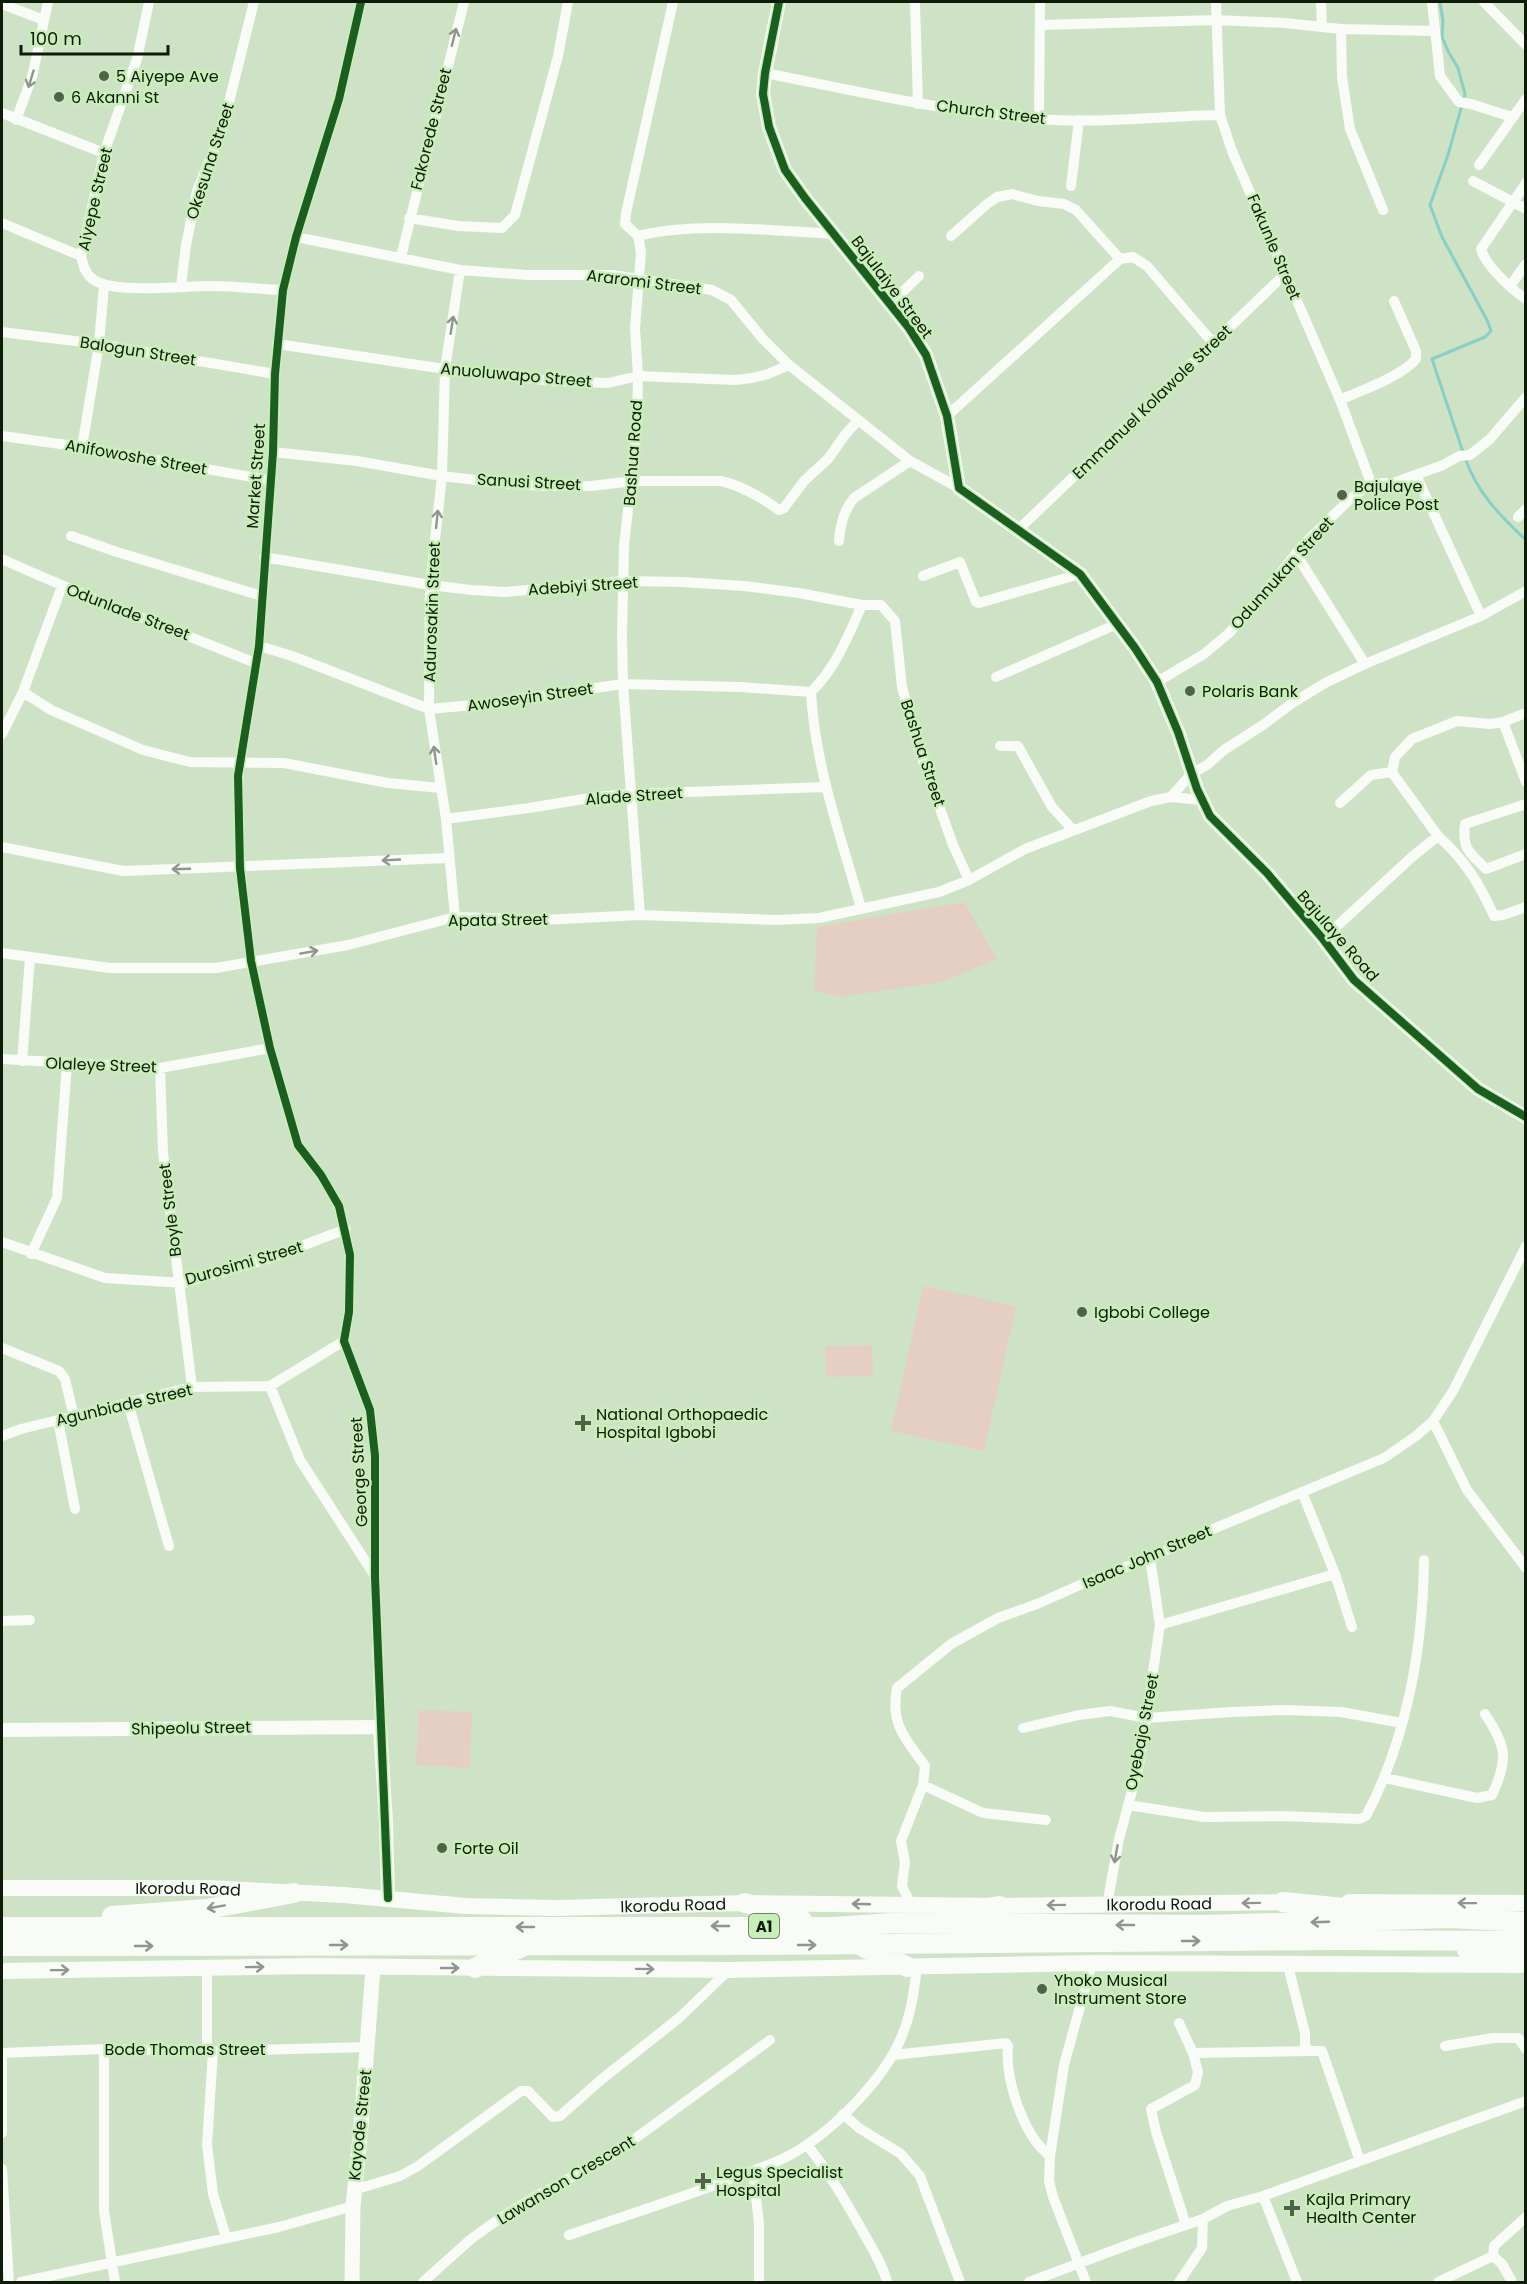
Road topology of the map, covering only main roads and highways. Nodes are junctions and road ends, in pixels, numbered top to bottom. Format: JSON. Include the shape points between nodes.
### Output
{"nodes":[{"id":1,"x":2,"y":1888,"type":"edge"},
{"id":2,"x":294,"y":1893,"type":"junction"},
{"id":3,"x":1283,"y":1902,"type":"junction"},
{"id":4,"x":745,"y":1903,"type":"junction"},
{"id":5,"x":1526,"y":1903,"type":"edge"},
{"id":6,"x":999,"y":1906,"type":"junction"},
{"id":7,"x":1451,"y":1918,"type":"junction"},
{"id":8,"x":1526,"y":1922,"type":"edge"},
{"id":9,"x":893,"y":1923,"type":"junction"},
{"id":10,"x":834,"y":1927,"type":"junction"},
{"id":11,"x":2,"y":1928,"type":"edge"},
{"id":12,"x":67,"y":1928,"type":"junction"},
{"id":13,"x":1414,"y":1940,"type":"junction"},
{"id":14,"x":1526,"y":1941,"type":"edge"},
{"id":15,"x":529,"y":1944,"type":"junction"},
{"id":16,"x":858,"y":1944,"type":"junction"},
{"id":17,"x":2,"y":1946,"type":"edge"},
{"id":18,"x":1526,"y":1960,"type":"edge"},
{"id":19,"x":1526,"y":1965,"type":"edge"},
{"id":20,"x":912,"y":1967,"type":"junction"},
{"id":21,"x":373,"y":1968,"type":"junction"},
{"id":22,"x":475,"y":1968,"type":"junction"},
{"id":23,"x":2,"y":1971,"type":"edge"},
{"id":24,"x":352,"y":2283,"type":"edge"}],
"edges":[{"from":1,"to":2,"type":"main road","name":"Ikorodu Road","via":[[207,1888]]},
{"from":2,"to":4,"type":"main road","name":"Ikorodu Road","via":[[465,1906]]},
{"from":2,"to":12,"type":"highway","one_way":true,"via":[[207,1909],[97,1917]]},
{"from":5,"to":3,"type":"main road","name":"Ikorodu Road","one_way":true},
{"from":3,"to":6,"type":"main road","name":"Ikorodu Road","one_way":true},
{"from":3,"to":7,"type":"highway"},
{"from":6,"to":4,"type":"main road","name":"Ikorodu Road","one_way":true},
{"from":4,"to":10,"type":"highway"},
{"from":6,"to":9,"type":"highway"},
{"from":7,"to":8,"type":"highway","name":"Ikorodu Road","number":"A1"},
{"from":7,"to":9,"type":"highway","name":"Ikorodu Road","number":"A1","one_way":true,"via":[[1204,1925]]},
{"from":9,"to":10,"type":"highway","name":"Ikorodu Road","number":"A1"},
{"from":10,"to":12,"type":"highway","name":"Ikorodu Road","number":"A1","one_way":true},
{"from":11,"to":12,"type":"highway","name":"Ikorodu Road","number":"A1"},
{"from":13,"to":14,"type":"highway","number":"A1"},
{"from":16,"to":13,"type":"highway","number":"A1","one_way":true},
{"from":13,"to":18,"type":"highway"},
{"from":15,"to":16,"type":"highway","number":"A1","one_way":true},
{"from":17,"to":15,"type":"highway","number":"A1","one_way":true},
{"from":15,"to":22,"type":"highway"},
{"from":16,"to":20,"type":"highway"},
{"from":19,"to":20,"type":"main road","via":[[1092,1963]]},
{"from":22,"to":20,"type":"main road","one_way":true},
{"from":21,"to":22,"type":"main road","one_way":true},
{"from":23,"to":21,"type":"main road","one_way":true},
{"from":21,"to":24,"type":"main road","name":"Kayode Street","via":[[353,2198]]}]}
